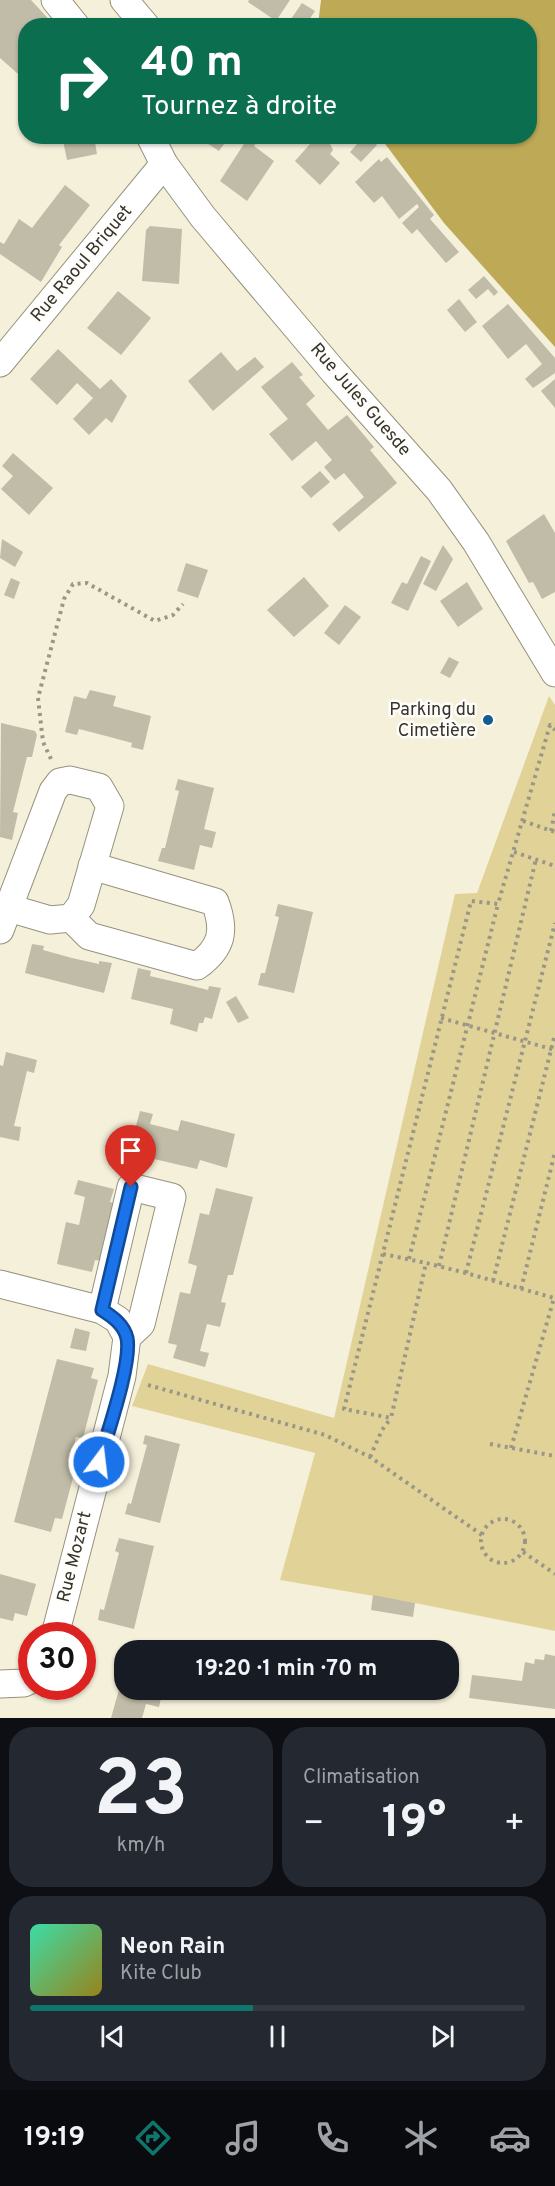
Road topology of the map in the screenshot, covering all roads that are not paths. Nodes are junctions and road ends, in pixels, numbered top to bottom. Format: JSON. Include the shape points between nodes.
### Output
{"nodes":[{"id":1,"x":54,"y":0,"type":"edge"},
{"id":2,"x":124,"y":0,"type":"edge"},
{"id":3,"x":69,"y":18,"type":"edge"},
{"id":4,"x":139,"y":18,"type":"edge"},
{"id":5,"x":154,"y":144,"type":"edge"},
{"id":6,"x":165,"y":164,"type":"junction"},
{"id":7,"x":0,"y":363,"type":"edge"},
{"id":8,"x":555,"y":673,"type":"edge"},
{"id":9,"x":92,"y":866,"type":"junction"},
{"id":10,"x":71,"y":918,"type":"junction"},
{"id":11,"x":4,"y":919,"type":"edge"},
{"id":12,"x":0,"y":1284,"type":"edge"},
{"id":13,"x":102,"y":1310,"type":"junction"},
{"id":14,"x":127,"y":1337,"type":"junction"},
{"id":15,"x":58,"y":1622,"type":"edge"},
{"id":16,"x":18,"y":1683,"type":"edge"},
{"id":17,"x":0,"y":1684,"type":"edge"}],
"edges":[{"from":1,"to":3,"type":"street"},
{"from":2,"to":4,"type":"street"},
{"from":5,"to":6,"type":"street","name":"Rue Jules Guesde"},
{"from":6,"to":7,"type":"street","name":"Rue Raoul Briquet"},
{"from":6,"to":8,"type":"street","name":"Rue Jules Guesde","via":[[203,217],[439,490],[476,542]]},
{"from":9,"to":10,"type":"street","via":[[81,905]]},
{"from":9,"to":10,"type":"street","via":[[215,902],[223,922],[214,954],[197,966],[89,936]]},
{"from":9,"to":11,"type":"street","via":[[110,806],[99,787],[70,780],[60,782],[53,791]]},
{"from":10,"to":11,"type":"street"},
{"from":12,"to":13,"type":"street"},
{"from":13,"to":14,"type":"street","via":[[118,1320]]},
{"from":13,"to":14,"type":"street","via":[[131,1187],[172,1197],[141,1324]]},
{"from":14,"to":15,"type":"street","name":"Rue Mozart","via":[[122,1376]]},
{"from":16,"to":17,"type":"street"}]}
